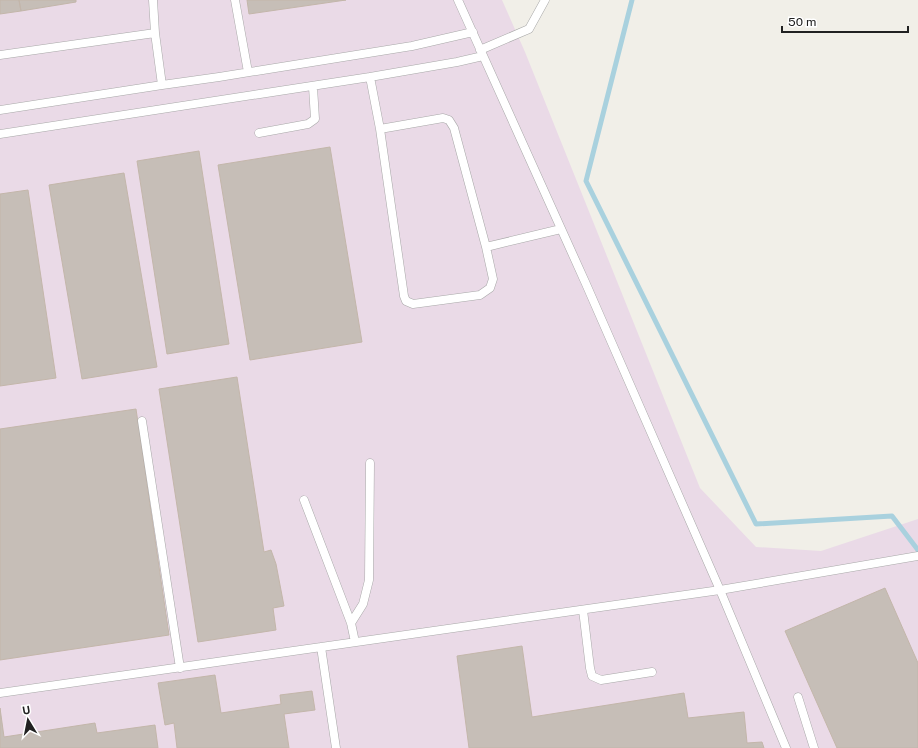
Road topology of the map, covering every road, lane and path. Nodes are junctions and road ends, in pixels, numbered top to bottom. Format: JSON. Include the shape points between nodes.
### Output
{"nodes":[{"id":1,"x":153,"y":0,"type":"edge"},
{"id":2,"x":235,"y":0,"type":"edge"},
{"id":3,"x":458,"y":0,"type":"edge"},
{"id":4,"x":545,"y":0,"type":"edge"},
{"id":5,"x":472,"y":32,"type":"junction"},
{"id":6,"x":156,"y":33,"type":"junction"},
{"id":7,"x":481,"y":53,"type":"junction"},
{"id":8,"x":0,"y":54,"type":"edge"},
{"id":9,"x":248,"y":72,"type":"junction"},
{"id":10,"x":370,"y":77,"type":"junction"},
{"id":11,"x":162,"y":84,"type":"junction"},
{"id":12,"x":313,"y":87,"type":"junction"},
{"id":13,"x":0,"y":110,"type":"edge"},
{"id":14,"x":380,"y":129,"type":"junction"},
{"id":15,"x":259,"y":133,"type":"dead end"},
{"id":16,"x":0,"y":134,"type":"edge"},
{"id":17,"x":561,"y":228,"type":"junction"},
{"id":18,"x":486,"y":247,"type":"junction"},
{"id":19,"x":142,"y":421,"type":"dead end"},
{"id":20,"x":370,"y":463,"type":"dead end"},
{"id":21,"x":304,"y":500,"type":"dead end"},
{"id":22,"x":918,"y":556,"type":"edge"},
{"id":23,"x":720,"y":590,"type":"junction"},
{"id":24,"x":583,"y":610,"type":"junction"},
{"id":25,"x":351,"y":622,"type":"junction"},
{"id":26,"x":355,"y":642,"type":"junction"},
{"id":27,"x":321,"y":647,"type":"junction"},
{"id":28,"x":180,"y":668,"type":"junction"},
{"id":29,"x":652,"y":672,"type":"dead end"},
{"id":30,"x":0,"y":693,"type":"edge"},
{"id":31,"x":798,"y":697,"type":"dead end"},
{"id":32,"x":336,"y":748,"type":"edge"},
{"id":33,"x":786,"y":748,"type":"edge"},
{"id":34,"x":814,"y":748,"type":"edge"}],
"edges":[{"from":1,"to":6,"type":"lane"},
{"from":2,"to":9,"type":"lane"},
{"from":3,"to":5,"type":"lane"},
{"from":4,"to":7,"type":"lane","via":[[529,29]]},
{"from":5,"to":7,"type":"lane"},
{"from":5,"to":9,"type":"lane","via":[[412,46]]},
{"from":6,"to":8,"type":"lane"},
{"from":6,"to":11,"type":"lane"},
{"from":7,"to":10,"type":"lane","via":[[457,62]]},
{"from":7,"to":17,"type":"lane"},
{"from":9,"to":11,"type":"lane"},
{"from":10,"to":12,"type":"lane"},
{"from":10,"to":14,"type":"lane"},
{"from":11,"to":13,"type":"lane"},
{"from":12,"to":15,"type":"lane","via":[[315,119],[308,124]]},
{"from":12,"to":16,"type":"lane"},
{"from":14,"to":18,"type":"lane","via":[[443,118],[449,120],[454,128]]},
{"from":14,"to":18,"type":"lane","via":[[406,301],[413,304],[480,295],[490,288],[493,279]]},
{"from":17,"to":18,"type":"lane"},
{"from":17,"to":23,"type":"lane"},
{"from":19,"to":28,"type":"lane"},
{"from":20,"to":25,"type":"lane","via":[[369,580],[363,604]]},
{"from":21,"to":25,"type":"lane"},
{"from":22,"to":23,"type":"lane"},
{"from":23,"to":24,"type":"lane"},
{"from":23,"to":33,"type":"lane"},
{"from":24,"to":26,"type":"lane"},
{"from":24,"to":29,"type":"lane","via":[[592,676],[601,680]]},
{"from":25,"to":26,"type":"lane"},
{"from":26,"to":27,"type":"lane"},
{"from":27,"to":28,"type":"lane"},
{"from":27,"to":32,"type":"lane"},
{"from":28,"to":30,"type":"lane"},
{"from":31,"to":34,"type":"lane"}]}
